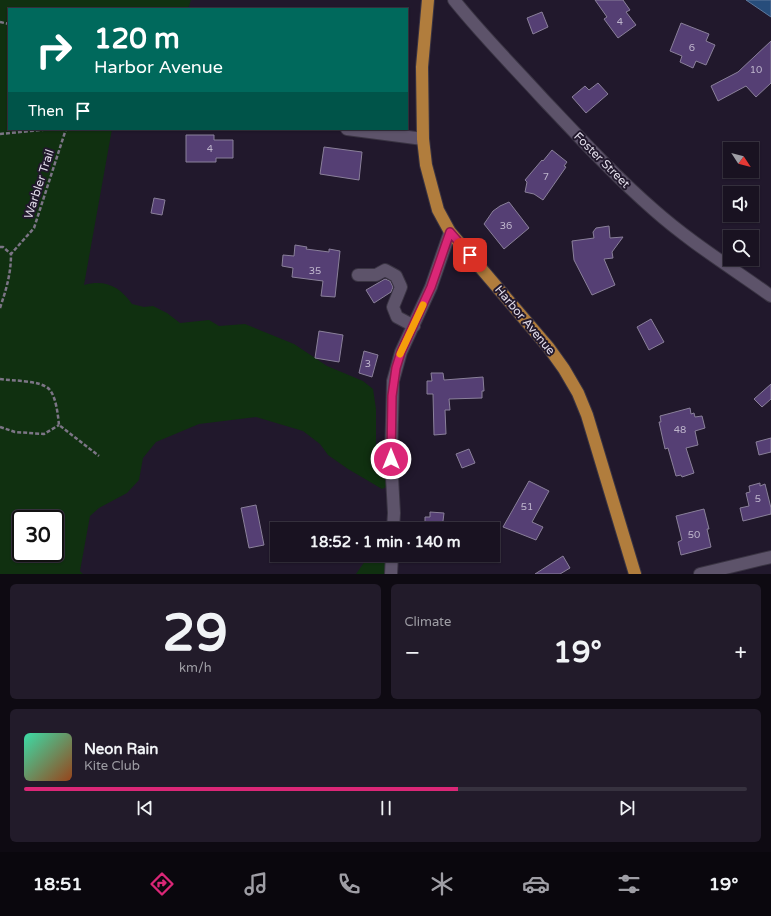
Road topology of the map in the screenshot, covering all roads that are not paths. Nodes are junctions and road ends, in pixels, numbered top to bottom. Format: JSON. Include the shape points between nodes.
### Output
{"nodes":[{"id":1,"x":428,"y":0,"type":"edge"},
{"id":2,"x":454,"y":0,"type":"edge"},
{"id":3,"x":356,"y":130,"type":"edge"},
{"id":4,"x":423,"y":139,"type":"junction"},
{"id":5,"x":450,"y":232,"type":"junction"},
{"id":6,"x":358,"y":275,"type":"dead end"},
{"id":7,"x":771,"y":296,"type":"edge"},
{"id":8,"x":414,"y":326,"type":"junction"},
{"id":9,"x":394,"y":522,"type":"edge"},
{"id":10,"x":771,"y":557,"type":"edge"},
{"id":11,"x":392,"y":562,"type":"edge"},
{"id":12,"x":391,"y":574,"type":"edge"},
{"id":13,"x":634,"y":574,"type":"edge"},
{"id":14,"x":700,"y":574,"type":"edge"}],
"edges":[{"from":1,"to":4,"type":"main road","name":"Harbor Avenue","via":[[422,67]]},
{"from":2,"to":7,"type":"street","name":"Foster Street","via":[[490,43],[619,178],[685,235]]},
{"from":3,"to":4,"type":"street"},
{"from":4,"to":5,"type":"main road","name":"Harbor Avenue","via":[[426,165],[438,210]]},
{"from":5,"to":8,"type":"street"},
{"from":5,"to":13,"type":"main road","name":"Harbor Avenue","via":[[549,348],[578,394],[587,415]]},
{"from":6,"to":8,"type":"street","via":[[376,275],[385,270],[396,276],[401,287],[393,306],[397,317]]},
{"from":8,"to":9,"type":"street","via":[[401,352],[393,380],[391,459]]},
{"from":10,"to":14,"type":"street"},
{"from":11,"to":12,"type":"street"}]}
